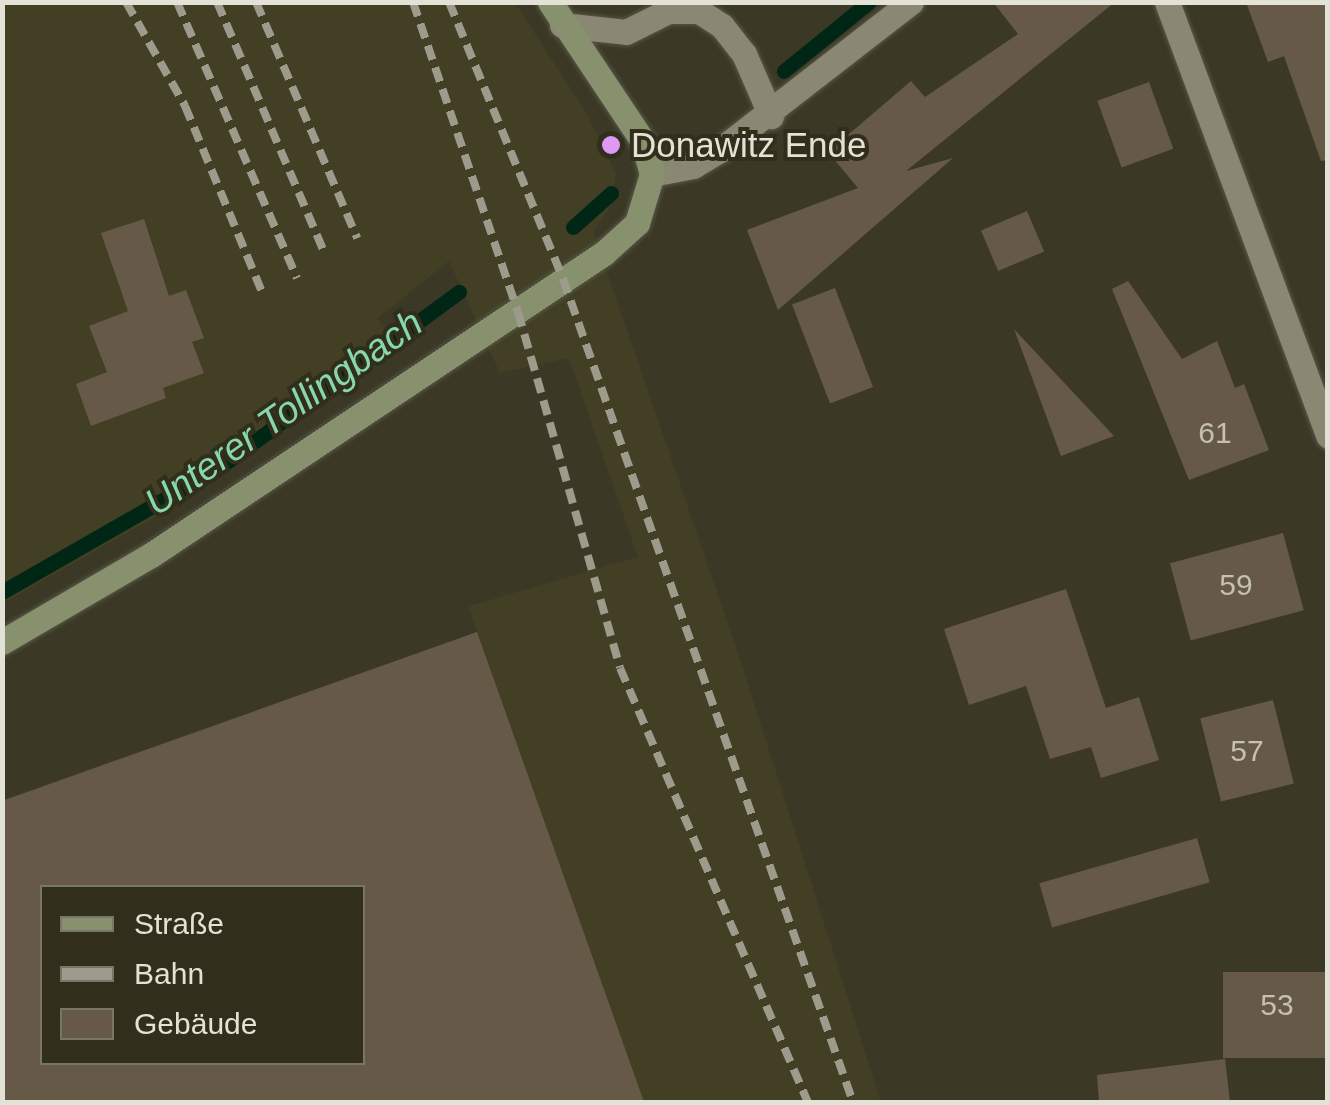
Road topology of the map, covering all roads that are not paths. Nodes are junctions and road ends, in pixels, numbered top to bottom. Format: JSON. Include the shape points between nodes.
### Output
{"nodes":[{"id":1,"x":912,"y":2,"type":"edge"},
{"id":2,"x":1167,"y":2,"type":"edge"},
{"id":3,"x":556,"y":14,"type":"edge"},
{"id":4,"x":771,"y":116,"type":"junction"},
{"id":5,"x":652,"y":174,"type":"junction"},
{"id":6,"x":1328,"y":436,"type":"edge"},
{"id":7,"x":2,"y":642,"type":"edge"}],
"edges":[{"from":1,"to":4,"type":"street"},
{"from":2,"to":6,"type":"street"},
{"from":3,"to":4,"type":"street","via":[[626,32],[668,11],[699,11],[722,26],[744,54]]},
{"from":3,"to":5,"type":"main road","via":[[642,140]]},
{"from":4,"to":5,"type":"street","via":[[693,166]]},
{"from":5,"to":7,"type":"main road","via":[[638,223],[604,253],[150,555]]}]}
